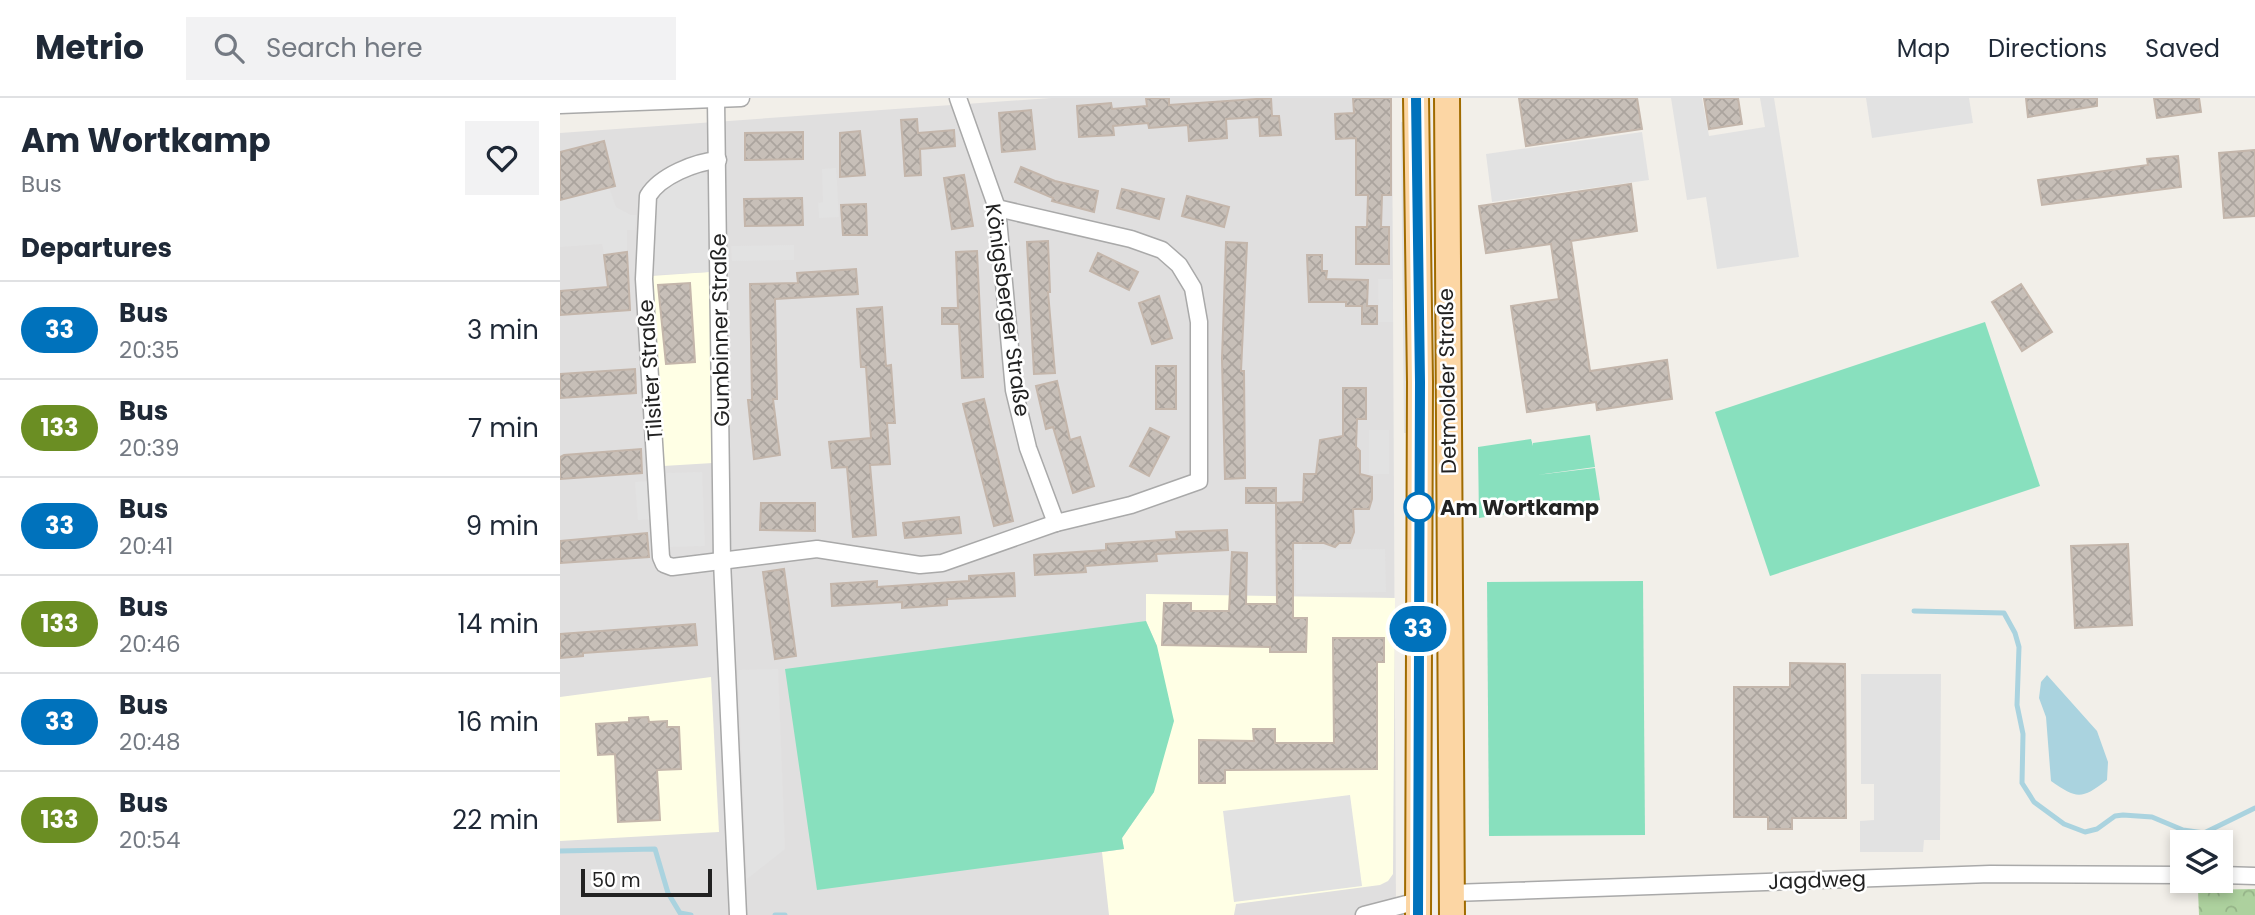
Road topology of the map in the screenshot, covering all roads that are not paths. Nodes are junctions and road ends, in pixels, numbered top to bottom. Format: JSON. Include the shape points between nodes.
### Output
{"nodes":[{"id":1,"x":741,"y":98,"type":"edge"},
{"id":2,"x":958,"y":98,"type":"edge"},
{"id":3,"x":1416,"y":98,"type":"edge"},
{"id":4,"x":1447,"y":98,"type":"edge"},
{"id":5,"x":716,"y":100,"type":"edge"},
{"id":6,"x":578,"y":101,"type":"edge"},
{"id":7,"x":560,"y":105,"type":"edge"},
{"id":8,"x":718,"y":160,"type":"junction"},
{"id":9,"x":997,"y":208,"type":"junction"},
{"id":10,"x":1056,"y":523,"type":"junction"},
{"id":11,"x":722,"y":561,"type":"junction"},
{"id":12,"x":2170,"y":875,"type":"edge"},
{"id":13,"x":2233,"y":875,"type":"edge"},
{"id":14,"x":2255,"y":876,"type":"edge"},
{"id":15,"x":1452,"y":904,"type":"edge"},
{"id":16,"x":1418,"y":908,"type":"edge"},
{"id":17,"x":738,"y":915,"type":"edge"},
{"id":18,"x":1364,"y":915,"type":"edge"}],
"edges":[{"from":1,"to":5,"type":"street"},
{"from":2,"to":9,"type":"street","name":"Königsberger Straße"},
{"from":3,"to":16,"type":"main road","name":"Detmolder Straße"},
{"from":4,"to":15,"type":"main road","name":"Detmolder Straße"},
{"from":5,"to":6,"type":"street"},
{"from":5,"to":8,"type":"street","name":"Gumbinner Straße"},
{"from":6,"to":7,"type":"street"},
{"from":8,"to":11,"type":"street","name":"Gumbinner Straße"},
{"from":8,"to":11,"type":"street","name":"Tilsiter Straße","via":[[703,161],[661,182],[648,195],[644,279],[661,557],[672,568]]},
{"from":9,"to":10,"type":"street","name":"Königsberger Straße","via":[[1014,390],[1028,448]]},
{"from":9,"to":10,"type":"street","via":[[1162,250],[1179,265],[1193,288],[1199,322],[1199,481],[1131,505]]},
{"from":10,"to":11,"type":"street","via":[[942,563],[911,564],[817,549]]},
{"from":11,"to":17,"type":"street","name":"Gumbinner Straße"},
{"from":12,"to":15,"type":"street","name":"Jagdweg","via":[[1990,874]]},
{"from":13,"to":14,"type":"street"},
{"from":15,"to":16,"type":"main road"},
{"from":16,"to":18,"type":"street"}]}
